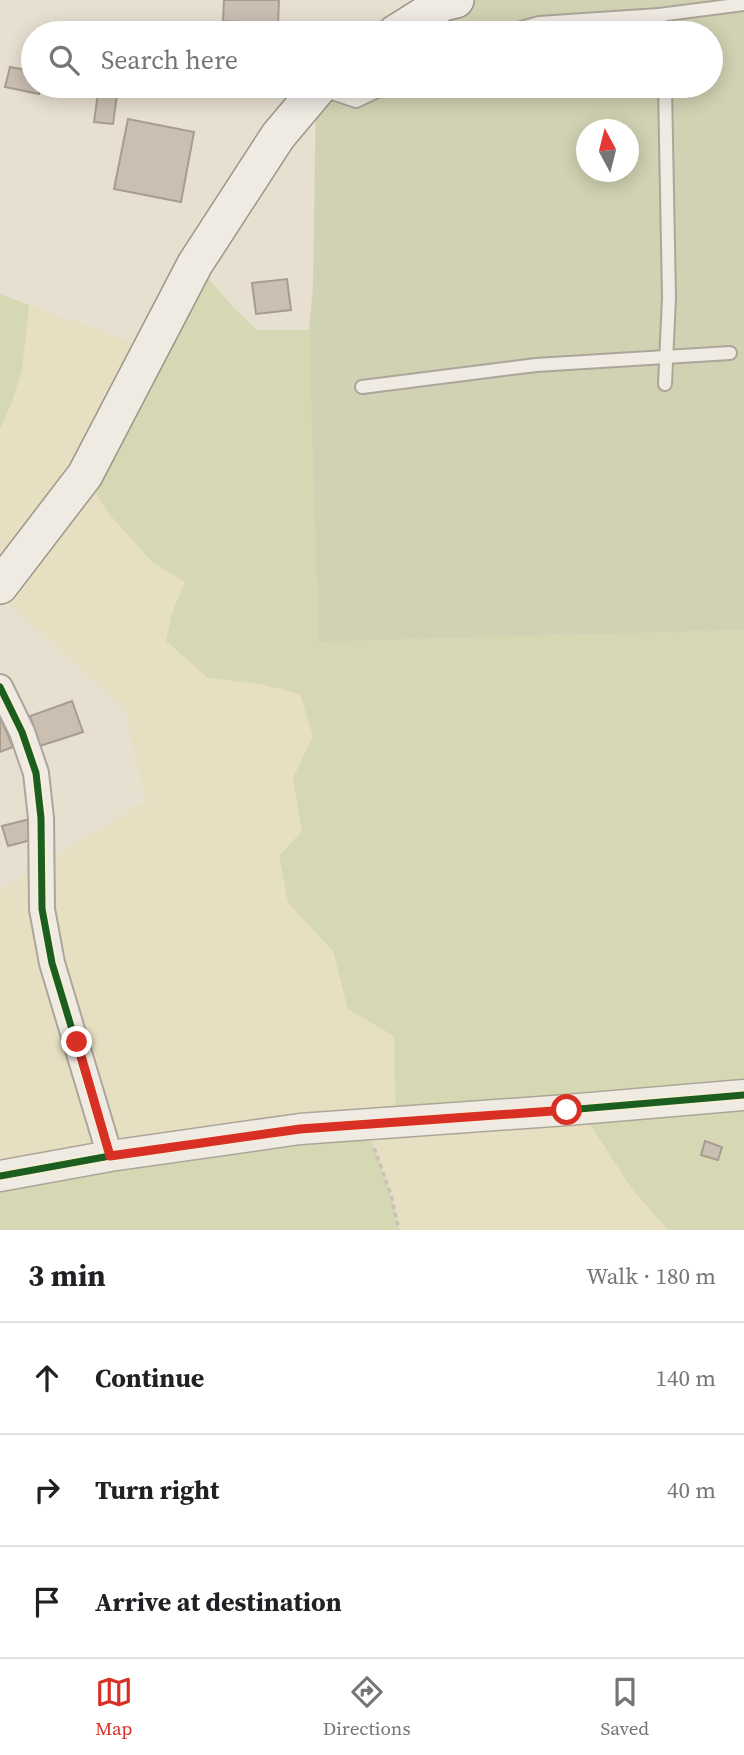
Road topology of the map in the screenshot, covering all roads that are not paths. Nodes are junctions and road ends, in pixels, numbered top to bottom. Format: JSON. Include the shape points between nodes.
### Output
{"nodes":[{"id":1,"x":456,"y":0,"type":"edge"},
{"id":2,"x":744,"y":4,"type":"edge"},
{"id":3,"x":659,"y":15,"type":"junction"},
{"id":4,"x":415,"y":21,"type":"edge"},
{"id":5,"x":569,"y":21,"type":"edge"},
{"id":6,"x":660,"y":21,"type":"edge"},
{"id":7,"x":309,"y":98,"type":"edge"},
{"id":8,"x":666,"y":98,"type":"edge"},
{"id":9,"x":730,"y":353,"type":"dead end"},
{"id":10,"x":666,"y":357,"type":"junction"},
{"id":11,"x":665,"y":384,"type":"dead end"},
{"id":12,"x":362,"y":387,"type":"dead end"},
{"id":13,"x":0,"y":586,"type":"edge"},
{"id":14,"x":0,"y":687,"type":"edge"},
{"id":15,"x":744,"y":1095,"type":"edge"},
{"id":16,"x":110,"y":1156,"type":"junction"},
{"id":17,"x":0,"y":1176,"type":"edge"}],
"edges":[{"from":1,"to":4,"type":"main road"},
{"from":2,"to":3,"type":"lane"},
{"from":3,"to":5,"type":"lane"},
{"from":3,"to":6,"type":"lane"},
{"from":7,"to":13,"type":"main road","via":[[278,136],[195,264],[85,475]]},
{"from":8,"to":10,"type":"lane"},
{"from":9,"to":10,"type":"lane"},
{"from":10,"to":11,"type":"lane"},
{"from":10,"to":12,"type":"lane","via":[[536,365]]},
{"from":14,"to":16,"type":"street","via":[[36,774],[42,909],[52,963]]},
{"from":15,"to":16,"type":"street","via":[[300,1129]]},
{"from":16,"to":17,"type":"street"}]}
